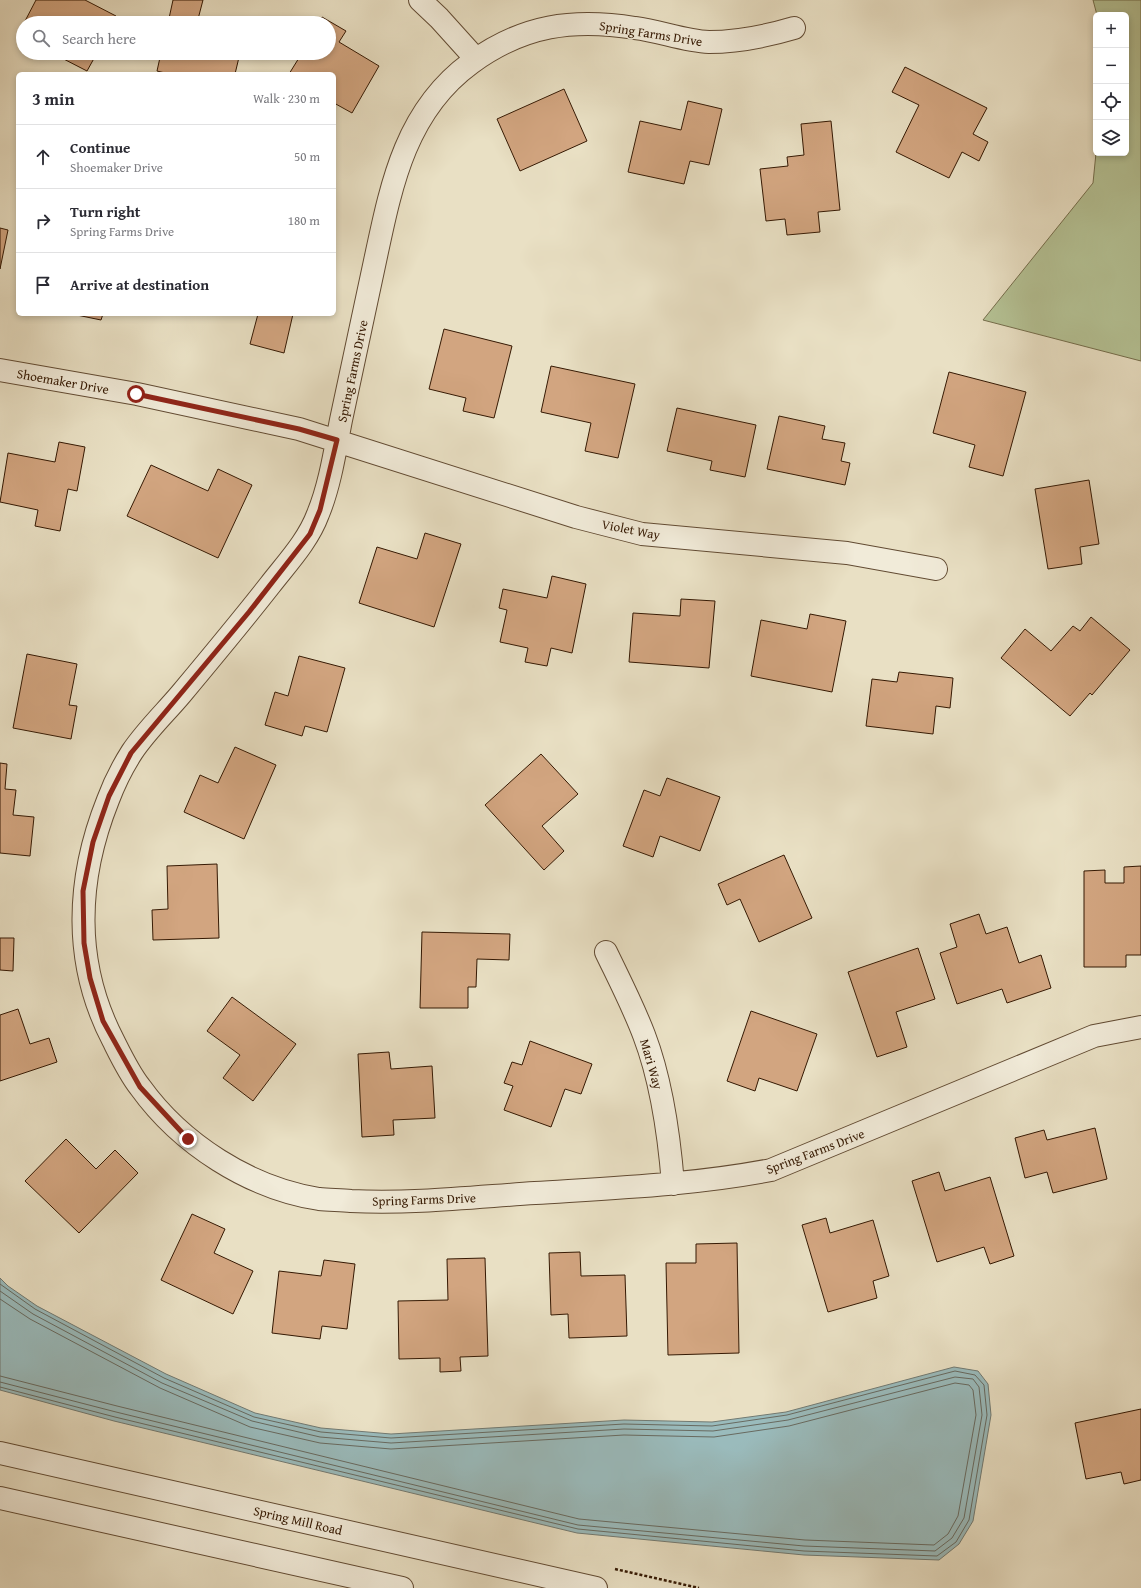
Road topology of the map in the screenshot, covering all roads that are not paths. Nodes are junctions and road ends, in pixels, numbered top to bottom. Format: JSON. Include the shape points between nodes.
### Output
{"nodes":[{"id":1,"x":420,"y":0,"type":"edge"},
{"id":2,"x":794,"y":28,"type":"dead end"},
{"id":3,"x":476,"y":59,"type":"junction"},
{"id":4,"x":0,"y":370,"type":"edge"},
{"id":5,"x":337,"y":440,"type":"junction"},
{"id":6,"x":936,"y":569,"type":"dead end"},
{"id":7,"x":606,"y":952,"type":"dead end"},
{"id":8,"x":1141,"y":1027,"type":"edge"},
{"id":9,"x":674,"y":1184,"type":"junction"},
{"id":10,"x":0,"y":1453,"type":"edge"},
{"id":11,"x":0,"y":1498,"type":"edge"},
{"id":12,"x":402,"y":1588,"type":"edge"},
{"id":13,"x":596,"y":1588,"type":"edge"}],
"edges":[{"from":1,"to":3,"type":"street"},
{"from":2,"to":3,"type":"street","name":"Spring Farms Drive","via":[[767,36],[708,42],[636,28],[579,22],[520,35]]},
{"from":3,"to":5,"type":"street","name":"Spring Farms Drive","via":[[450,79],[431,103],[415,127],[400,159],[388,203]]},
{"from":4,"to":5,"type":"street","name":"Shoemaker Drive","via":[[136,394],[299,429]]},
{"from":5,"to":6,"type":"street","name":"Violet Way","via":[[576,517],[642,534],[847,553]]},
{"from":5,"to":9,"type":"street","name":"Spring Farms Drive","via":[[320,510],[310,534],[249,612],[131,753],[109,796],[93,842],[83,891],[84,943],[90,978],[103,1021],[140,1087],[188,1139],[240,1172],[283,1190],[320,1199],[391,1203]]},
{"from":7,"to":9,"type":"street","name":"Mari Way","via":[[644,1036],[656,1071],[669,1136]]},
{"from":8,"to":9,"type":"street","name":"Spring Farms Drive","via":[[1094,1036],[771,1170],[730,1178]]},
{"from":10,"to":13,"type":"street","name":"Spring Mill Road"},
{"from":11,"to":12,"type":"street"}]}
